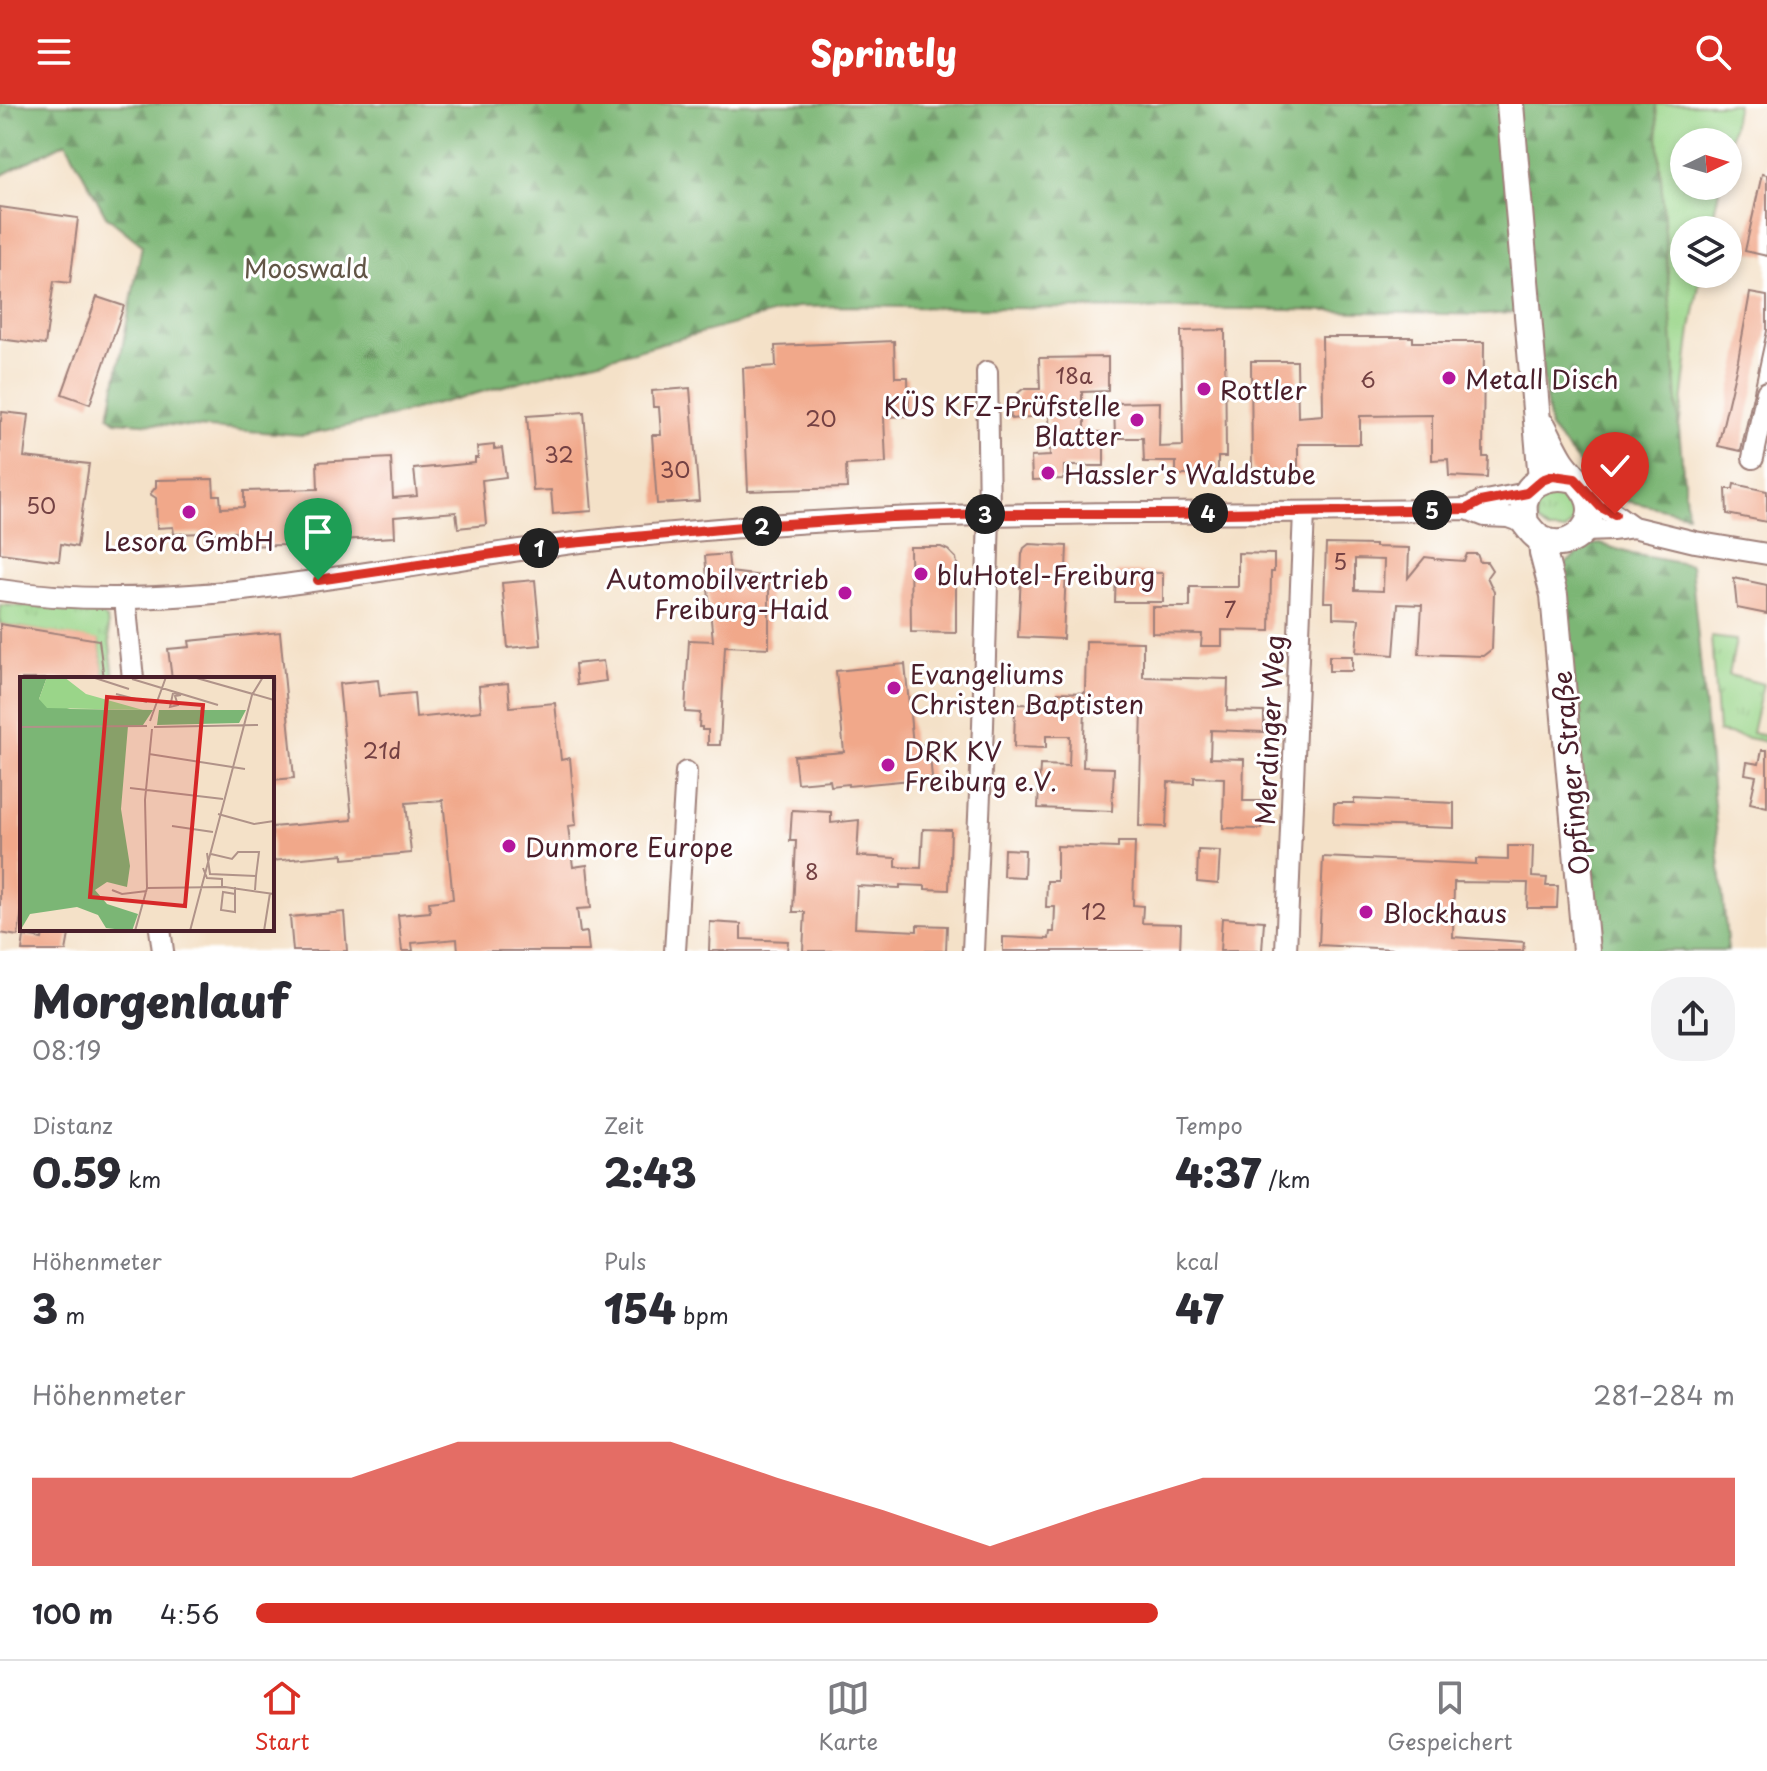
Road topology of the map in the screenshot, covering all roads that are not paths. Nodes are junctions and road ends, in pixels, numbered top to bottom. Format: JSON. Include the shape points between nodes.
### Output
{"nodes":[{"id":1,"x":1510,"y":104,"type":"edge"},
{"id":2,"x":987,"y":372,"type":"dead end"},
{"id":3,"x":1767,"y":392,"type":"edge"},
{"id":4,"x":1537,"y":412,"type":"junction"},
{"id":5,"x":1753,"y":458,"type":"dead end"},
{"id":6,"x":1534,"y":486,"type":"junction"},
{"id":7,"x":1581,"y":487,"type":"junction"},
{"id":8,"x":1467,"y":509,"type":"junction"},
{"id":9,"x":1304,"y":512,"type":"junction"},
{"id":10,"x":989,"y":514,"type":"junction"},
{"id":11,"x":1633,"y":527,"type":"junction"},
{"id":12,"x":1554,"y":534,"type":"junction"},
{"id":13,"x":1767,"y":554,"type":"edge"},
{"id":14,"x":0,"y":590,"type":"edge"},
{"id":15,"x":125,"y":599,"type":"junction"},
{"id":16,"x":133,"y":677,"type":"edge"},
{"id":17,"x":686,"y":772,"type":"dead end"},
{"id":18,"x":160,"y":931,"type":"edge"},
{"id":19,"x":163,"y":951,"type":"edge"},
{"id":20,"x":675,"y":951,"type":"edge"},
{"id":21,"x":973,"y":951,"type":"edge"},
{"id":22,"x":1286,"y":951,"type":"edge"},
{"id":23,"x":1586,"y":951,"type":"edge"}],
"edges":[{"from":1,"to":4,"type":"main road","name":"Opfinger Straße"},
{"from":2,"to":10,"type":"street"},
{"from":3,"to":5,"type":"street"},
{"from":4,"to":6,"type":"main road","name":"Opfinger Straße","via":[[1542,463]]},
{"from":4,"to":7,"type":"main road","name":"Opfinger Straße","via":[[1561,461]]},
{"from":6,"to":7,"type":"main road","via":[[1553,476]]},
{"from":6,"to":8,"type":"street"},
{"from":6,"to":12,"type":"main road","name":"Opfinger Straße","via":[[1524,504]]},
{"from":7,"to":11,"type":"street"},
{"from":7,"to":12,"type":"main road","name":"Opfinger Straße","via":[[1590,516]]},
{"from":8,"to":9,"type":"street"},
{"from":8,"to":12,"type":"street"},
{"from":9,"to":10,"type":"street"},
{"from":9,"to":22,"type":"street","name":"Merdinger Weg"},
{"from":10,"to":15,"type":"street","via":[[742,527],[560,544],[255,588]]},
{"from":10,"to":21,"type":"street"},
{"from":11,"to":12,"type":"street"},
{"from":11,"to":13,"type":"street"},
{"from":12,"to":23,"type":"main road","name":"Opfinger Straße","via":[[1560,556],[1554,595]]},
{"from":14,"to":15,"type":"street"},
{"from":15,"to":16,"type":"street"},
{"from":17,"to":20,"type":"street"},
{"from":18,"to":19,"type":"street"}]}
